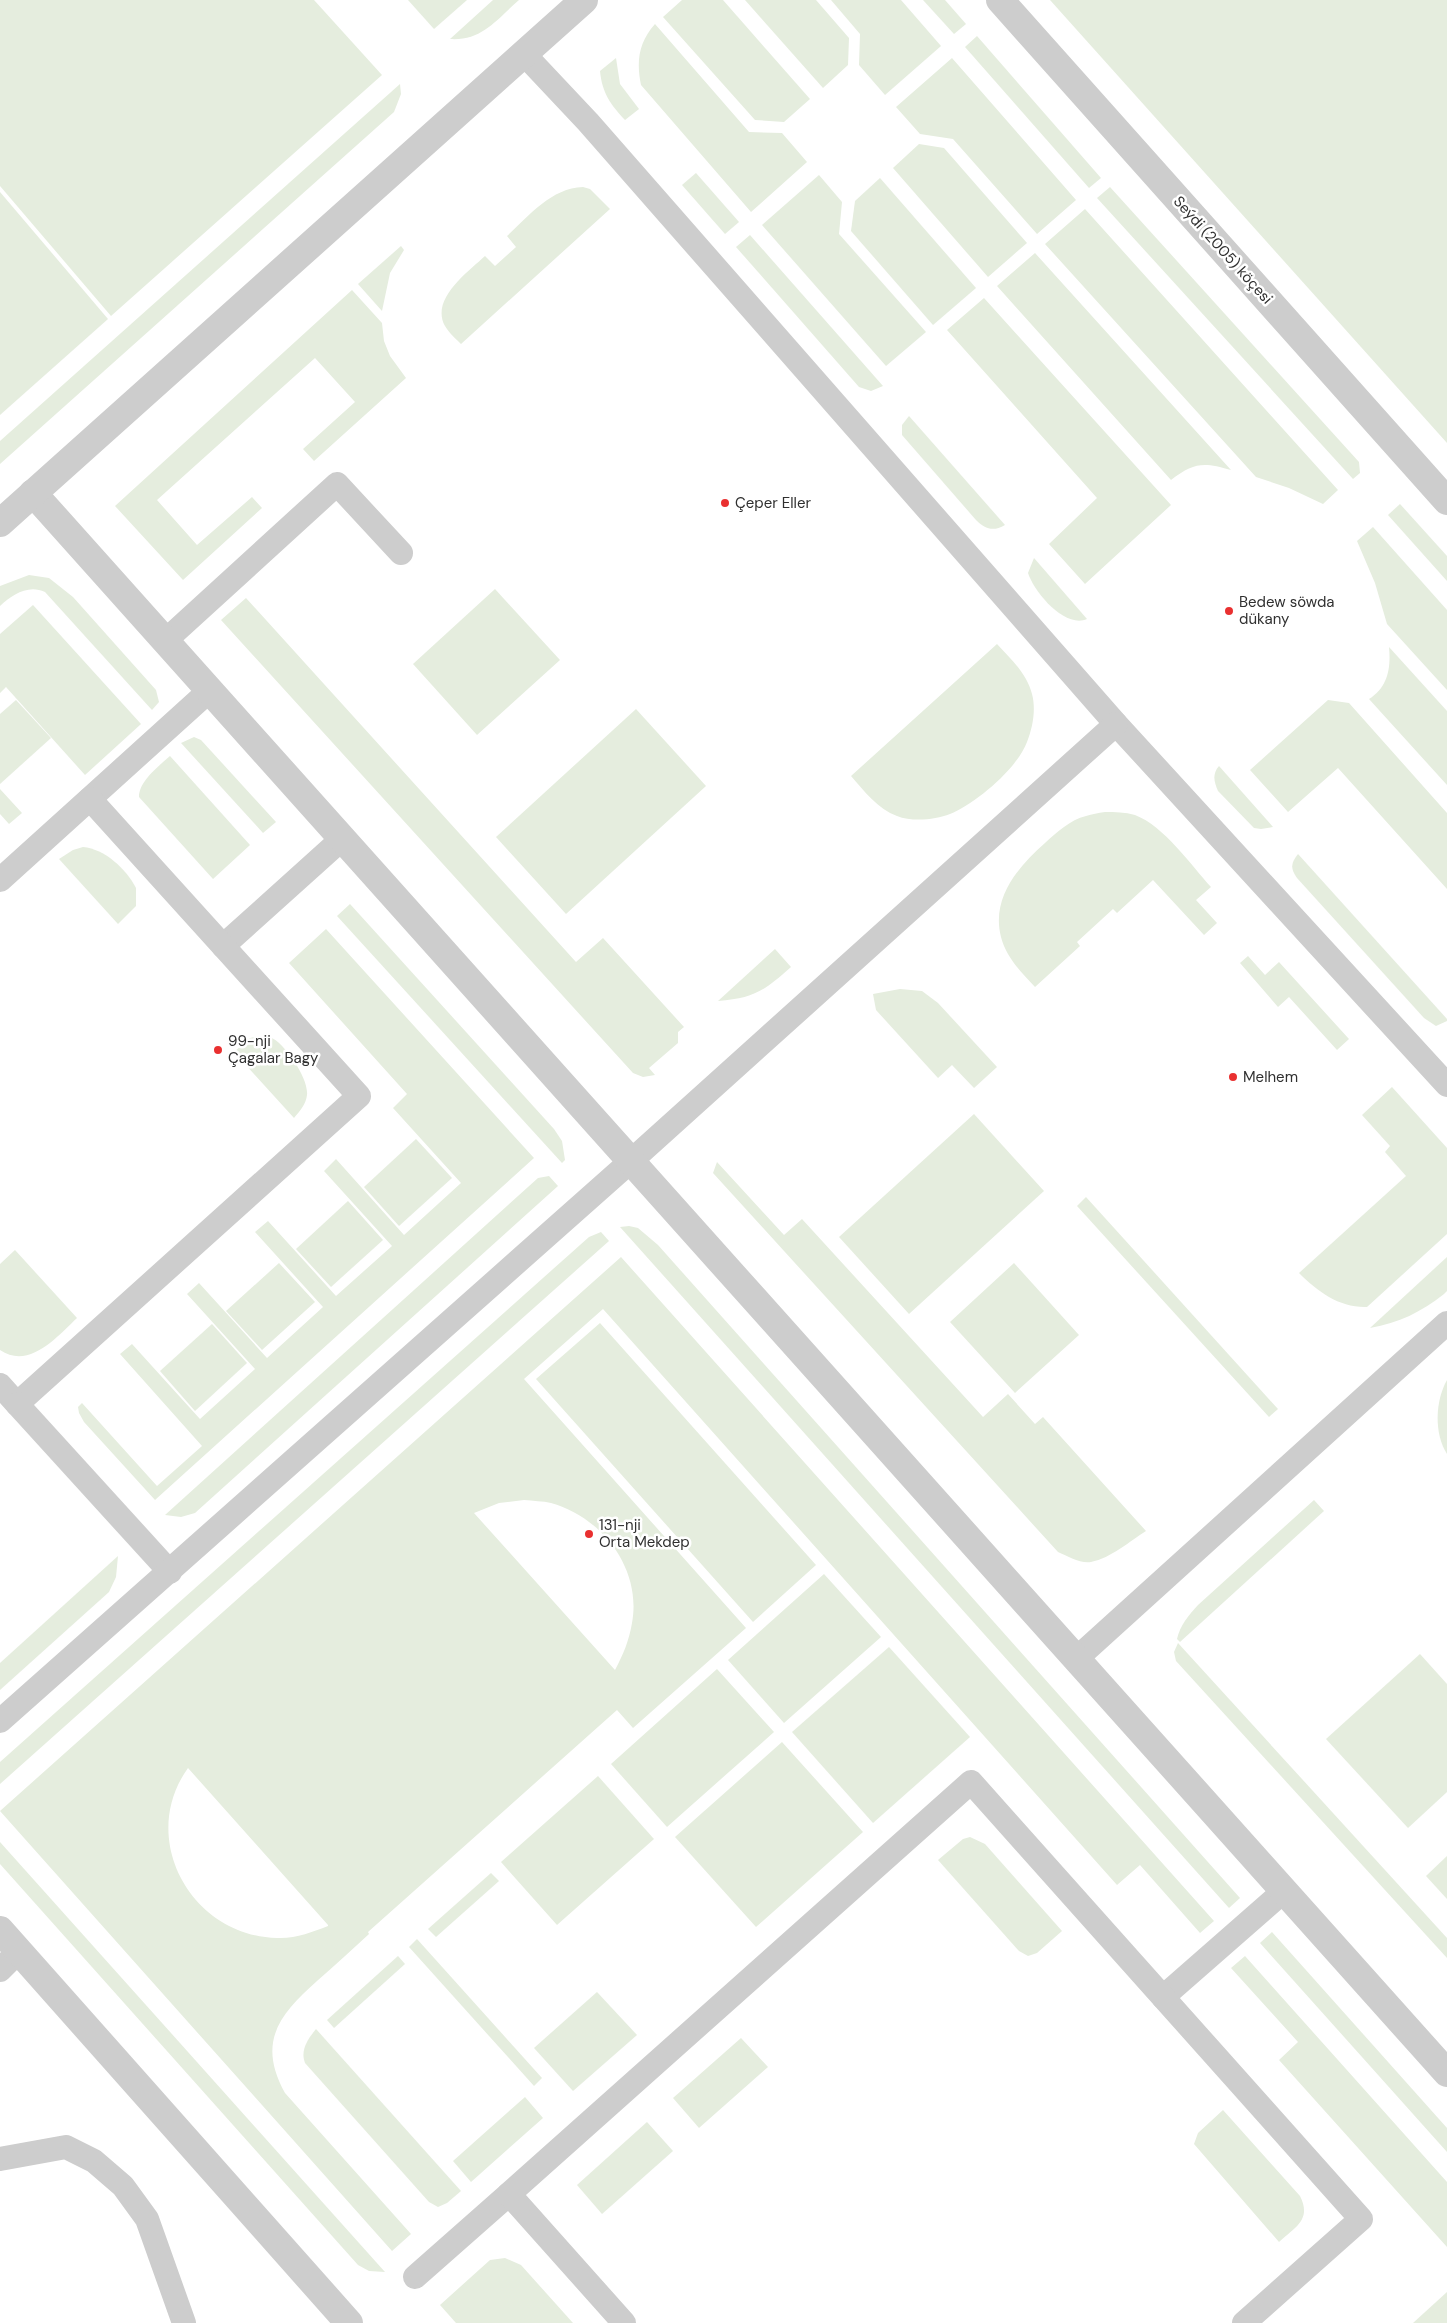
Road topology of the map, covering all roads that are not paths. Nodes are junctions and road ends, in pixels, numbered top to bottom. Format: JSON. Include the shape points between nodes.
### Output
{"nodes":[{"id":1,"x":584,"y":0,"type":"edge"},
{"id":2,"x":1000,"y":0,"type":"edge"},
{"id":3,"x":524,"y":54,"type":"junction"},
{"id":4,"x":33,"y":493,"type":"junction"},
{"id":5,"x":1447,"y":501,"type":"edge"},
{"id":6,"x":0,"y":523,"type":"edge"},
{"id":7,"x":401,"y":553,"type":"dead end"},
{"id":8,"x":165,"y":641,"type":"junction"},
{"id":9,"x":210,"y":691,"type":"junction"},
{"id":10,"x":1116,"y":724,"type":"junction"},
{"id":11,"x":90,"y":799,"type":"junction"},
{"id":12,"x":342,"y":838,"type":"junction"},
{"id":13,"x":0,"y":880,"type":"edge"},
{"id":14,"x":223,"y":946,"type":"junction"},
{"id":15,"x":1447,"y":1086,"type":"edge"},
{"id":16,"x":631,"y":1161,"type":"junction"},
{"id":17,"x":1447,"y":1323,"type":"edge"},
{"id":18,"x":0,"y":1385,"type":"edge"},
{"id":19,"x":17,"y":1404,"type":"junction"},
{"id":20,"x":170,"y":1572,"type":"junction"},
{"id":21,"x":1076,"y":1659,"type":"junction"},
{"id":22,"x":0,"y":1721,"type":"edge"},
{"id":23,"x":1284,"y":1891,"type":"junction"},
{"id":24,"x":0,"y":1930,"type":"edge"},
{"id":25,"x":10,"y":1961,"type":"edge"},
{"id":26,"x":1163,"y":1998,"type":"junction"},
{"id":27,"x":1447,"y":2073,"type":"edge"},
{"id":28,"x":0,"y":2159,"type":"edge"},
{"id":29,"x":508,"y":2194,"type":"junction"},
{"id":30,"x":415,"y":2278,"type":"dead end"},
{"id":31,"x":184,"y":2323,"type":"edge"},
{"id":32,"x":349,"y":2323,"type":"edge"},
{"id":33,"x":624,"y":2323,"type":"edge"},
{"id":34,"x":1244,"y":2323,"type":"edge"}],
"edges":[{"from":1,"to":3,"type":"street"},
{"from":2,"to":5,"type":"street","name":"Seýdi (2005) köçesi"},
{"from":3,"to":4,"type":"street"},
{"from":3,"to":10,"type":"lane","via":[[588,122]]},
{"from":4,"to":6,"type":"street"},
{"from":4,"to":8,"type":"street"},
{"from":7,"to":8,"type":"lane","via":[[337,484]]},
{"from":8,"to":9,"type":"street"},
{"from":9,"to":11,"type":"lane"},
{"from":9,"to":12,"type":"street"},
{"from":10,"to":15,"type":"lane"},
{"from":10,"to":16,"type":"lane"},
{"from":11,"to":13,"type":"lane"},
{"from":11,"to":14,"type":"lane"},
{"from":12,"to":14,"type":"lane"},
{"from":12,"to":16,"type":"street"},
{"from":14,"to":19,"type":"lane","via":[[359,1096]]},
{"from":16,"to":20,"type":"lane"},
{"from":16,"to":21,"type":"street"},
{"from":17,"to":21,"type":"lane"},
{"from":18,"to":19,"type":"lane"},
{"from":19,"to":20,"type":"lane"},
{"from":20,"to":22,"type":"lane"},
{"from":21,"to":23,"type":"street"},
{"from":23,"to":26,"type":"lane"},
{"from":23,"to":27,"type":"street"},
{"from":24,"to":25,"type":"street"},
{"from":25,"to":32,"type":"street"},
{"from":26,"to":29,"type":"lane","via":[[971,1782]]},
{"from":26,"to":34,"type":"lane","via":[[1361,2219]]},
{"from":28,"to":31,"type":"lane","via":[[66,2146],[94,2161],[123,2186],[147,2218]]},
{"from":29,"to":30,"type":"lane"},
{"from":29,"to":33,"type":"lane"}]}
